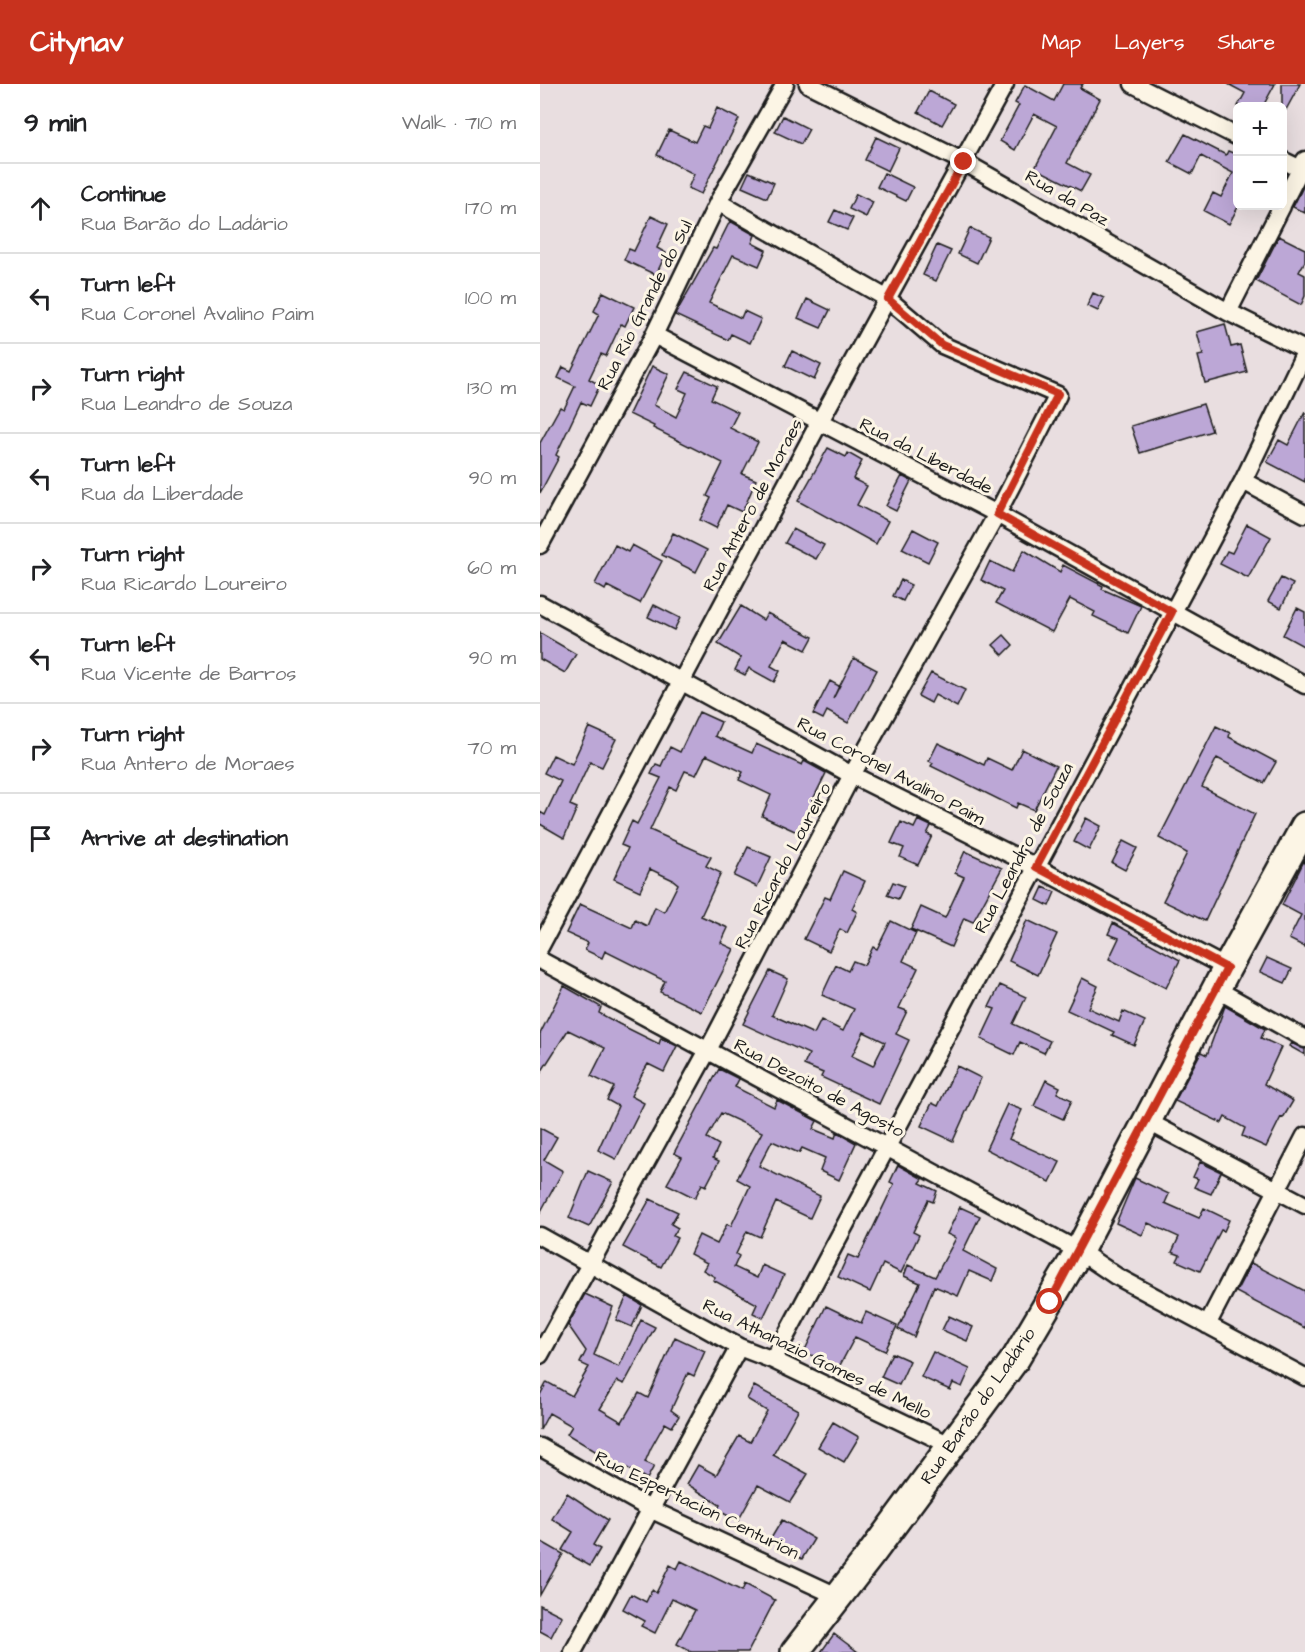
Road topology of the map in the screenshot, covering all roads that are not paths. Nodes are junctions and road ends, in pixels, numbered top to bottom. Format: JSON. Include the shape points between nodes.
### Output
{"nodes":[{"id":1,"x":785,"y":84,"type":"edge"},
{"id":2,"x":808,"y":84,"type":"edge"},
{"id":3,"x":1005,"y":84,"type":"edge"},
{"id":4,"x":1133,"y":84,"type":"edge"},
{"id":5,"x":1233,"y":134,"type":"edge"},
{"id":6,"x":964,"y":162,"type":"junction"},
{"id":7,"x":1287,"y":162,"type":"edge"},
{"id":8,"x":1304,"y":167,"type":"edge"},
{"id":9,"x":1287,"y":196,"type":"edge"},
{"id":10,"x":718,"y":202,"type":"junction"},
{"id":11,"x":1279,"y":210,"type":"edge"},
{"id":12,"x":888,"y":299,"type":"junction"},
{"id":13,"x":1228,"y":312,"type":"junction"},
{"id":14,"x":654,"y":335,"type":"junction"},
{"id":15,"x":1305,"y":351,"type":"edge"},
{"id":16,"x":819,"y":423,"type":"junction"},
{"id":17,"x":1243,"y":481,"type":"junction"},
{"id":18,"x":997,"y":514,"type":"junction"},
{"id":19,"x":1305,"y":514,"type":"edge"},
{"id":20,"x":540,"y":545,"type":"edge"},
{"id":21,"x":540,"y":604,"type":"edge"},
{"id":22,"x":1172,"y":612,"type":"junction"},
{"id":23,"x":682,"y":680,"type":"junction"},
{"id":24,"x":1305,"y":685,"type":"edge"},
{"id":25,"x":852,"y":776,"type":"junction"},
{"id":26,"x":1305,"y":826,"type":"edge"},
{"id":27,"x":1036,"y":867,"type":"junction"},
{"id":28,"x":540,"y":946,"type":"edge"},
{"id":29,"x":540,"y":960,"type":"edge"},
{"id":30,"x":1222,"y":979,"type":"junction"},
{"id":31,"x":1305,"y":1039,"type":"edge"},
{"id":32,"x":708,"y":1050,"type":"junction"},
{"id":33,"x":1148,"y":1122,"type":"junction"},
{"id":34,"x":1305,"y":1136,"type":"edge"},
{"id":35,"x":886,"y":1146,"type":"junction"},
{"id":36,"x":1277,"y":1191,"type":"junction"},
{"id":37,"x":1305,"y":1205,"type":"edge"},
{"id":38,"x":540,"y":1236,"type":"edge"},
{"id":39,"x":1079,"y":1251,"type":"junction"},
{"id":40,"x":590,"y":1263,"type":"junction"},
{"id":41,"x":1208,"y":1325,"type":"junction"},
{"id":42,"x":739,"y":1347,"type":"junction"},
{"id":43,"x":540,"y":1355,"type":"edge"},
{"id":44,"x":773,"y":1360,"type":"junction"},
{"id":45,"x":1305,"y":1377,"type":"edge"},
{"id":46,"x":952,"y":1446,"type":"junction"},
{"id":47,"x":540,"y":1447,"type":"edge"},
{"id":48,"x":652,"y":1510,"type":"junction"},
{"id":49,"x":837,"y":1596,"type":"junction"},
{"id":50,"x":573,"y":1652,"type":"edge"},
{"id":51,"x":795,"y":1652,"type":"edge"}],
"edges":[{"from":1,"to":10,"type":"street","name":"Rua Rio Grande do Sul"},
{"from":2,"to":6,"type":"street","name":"Rua da Paz"},
{"from":3,"to":6,"type":"street","name":"Rua Antero de Moraes"},
{"from":4,"to":5,"type":"street"},
{"from":6,"to":12,"type":"street","name":"Rua Antero de Moraes"},
{"from":6,"to":13,"type":"street","name":"Rua da Paz"},
{"from":7,"to":8,"type":"street"},
{"from":8,"to":9,"type":"street"},
{"from":10,"to":12,"type":"street"},
{"from":10,"to":14,"type":"street","name":"Rua Rio Grande do Sul"},
{"from":11,"to":13,"type":"street"},
{"from":12,"to":16,"type":"street","name":"Rua Antero de Moraes"},
{"from":12,"to":18,"type":"street","name":"Rua Ricardo Loureiro","via":[[942,345],[1058,394]]},
{"from":13,"to":15,"type":"street","name":"Rua da Paz"},
{"from":14,"to":16,"type":"street","name":"Rua da Liberdade"},
{"from":14,"to":20,"type":"street","name":"Rua Rio Grande do Sul"},
{"from":15,"to":17,"type":"street","name":"Rua Leandro de Souza"},
{"from":16,"to":18,"type":"street","name":"Rua da Liberdade"},
{"from":16,"to":23,"type":"street","name":"Rua Antero de Moraes"},
{"from":17,"to":19,"type":"street"},
{"from":17,"to":22,"type":"street","name":"Rua Leandro de Souza"},
{"from":18,"to":22,"type":"street","name":"Rua da Liberdade"},
{"from":18,"to":25,"type":"street","name":"Rua Ricardo Loureiro"},
{"from":21,"to":23,"type":"street","name":"Rua Coronel Avalino Paim"},
{"from":22,"to":24,"type":"street","name":"Rua da Liberdade"},
{"from":22,"to":27,"type":"street","name":"Rua Leandro de Souza"},
{"from":23,"to":25,"type":"street","name":"Rua Coronel Avalino Paim"},
{"from":23,"to":28,"type":"street","name":"Rua Antero de Moraes"},
{"from":25,"to":27,"type":"street","name":"Rua Coronel Avalino Paim"},
{"from":25,"to":32,"type":"street","name":"Rua Ricardo Loureiro"},
{"from":26,"to":30,"type":"main road","name":"Rua Barão do Ladário"},
{"from":27,"to":30,"type":"street","name":"Rua Coronel Avalino Paim"},
{"from":27,"to":35,"type":"street","name":"Rua Leandro de Souza"},
{"from":29,"to":32,"type":"street","name":"Rua Dezoito de Agosto"},
{"from":30,"to":31,"type":"street","name":"Rua Coronel Avalino Paim"},
{"from":30,"to":33,"type":"main road","name":"Rua Barão do Ladário"},
{"from":32,"to":35,"type":"street","name":"Rua Dezoito de Agosto"},
{"from":32,"to":40,"type":"street","name":"Rua Ricardo Loureiro"},
{"from":33,"to":36,"type":"street"},
{"from":33,"to":39,"type":"main road","name":"Rua Barão do Ladário"},
{"from":34,"to":36,"type":"street"},
{"from":35,"to":39,"type":"street","name":"Rua Dezoito de Agosto"},
{"from":35,"to":44,"type":"street","name":"Rua Leandro de Souza"},
{"from":36,"to":37,"type":"street"},
{"from":36,"to":41,"type":"street"},
{"from":38,"to":40,"type":"street","name":"Rua Athanazio Gomes de Mello"},
{"from":39,"to":41,"type":"street","name":"Rua Dezoito de Agosto","via":[[1116,1276]]},
{"from":39,"to":46,"type":"main road","name":"Rua Barão do Ladário","via":[[1016,1358]]},
{"from":40,"to":42,"type":"street","name":"Rua Athanazio Gomes de Mello"},
{"from":40,"to":43,"type":"street","name":"Rua Ricardo Loureiro"},
{"from":41,"to":45,"type":"street","name":"Rua Dezoito de Agosto"},
{"from":42,"to":44,"type":"street","name":"Rua Athanazio Gomes de Mello"},
{"from":42,"to":48,"type":"street"},
{"from":44,"to":46,"type":"street","name":"Rua Athanazio Gomes de Mello"},
{"from":46,"to":49,"type":"main road","name":"Rua Barão do Ladário"},
{"from":47,"to":48,"type":"street","name":"Rua Espertacion Centurion"},
{"from":48,"to":49,"type":"street","name":"Rua Espertacion Centurion"},
{"from":48,"to":50,"type":"street"},
{"from":49,"to":51,"type":"main road","name":"Rua Barão do Ladário"}]}
